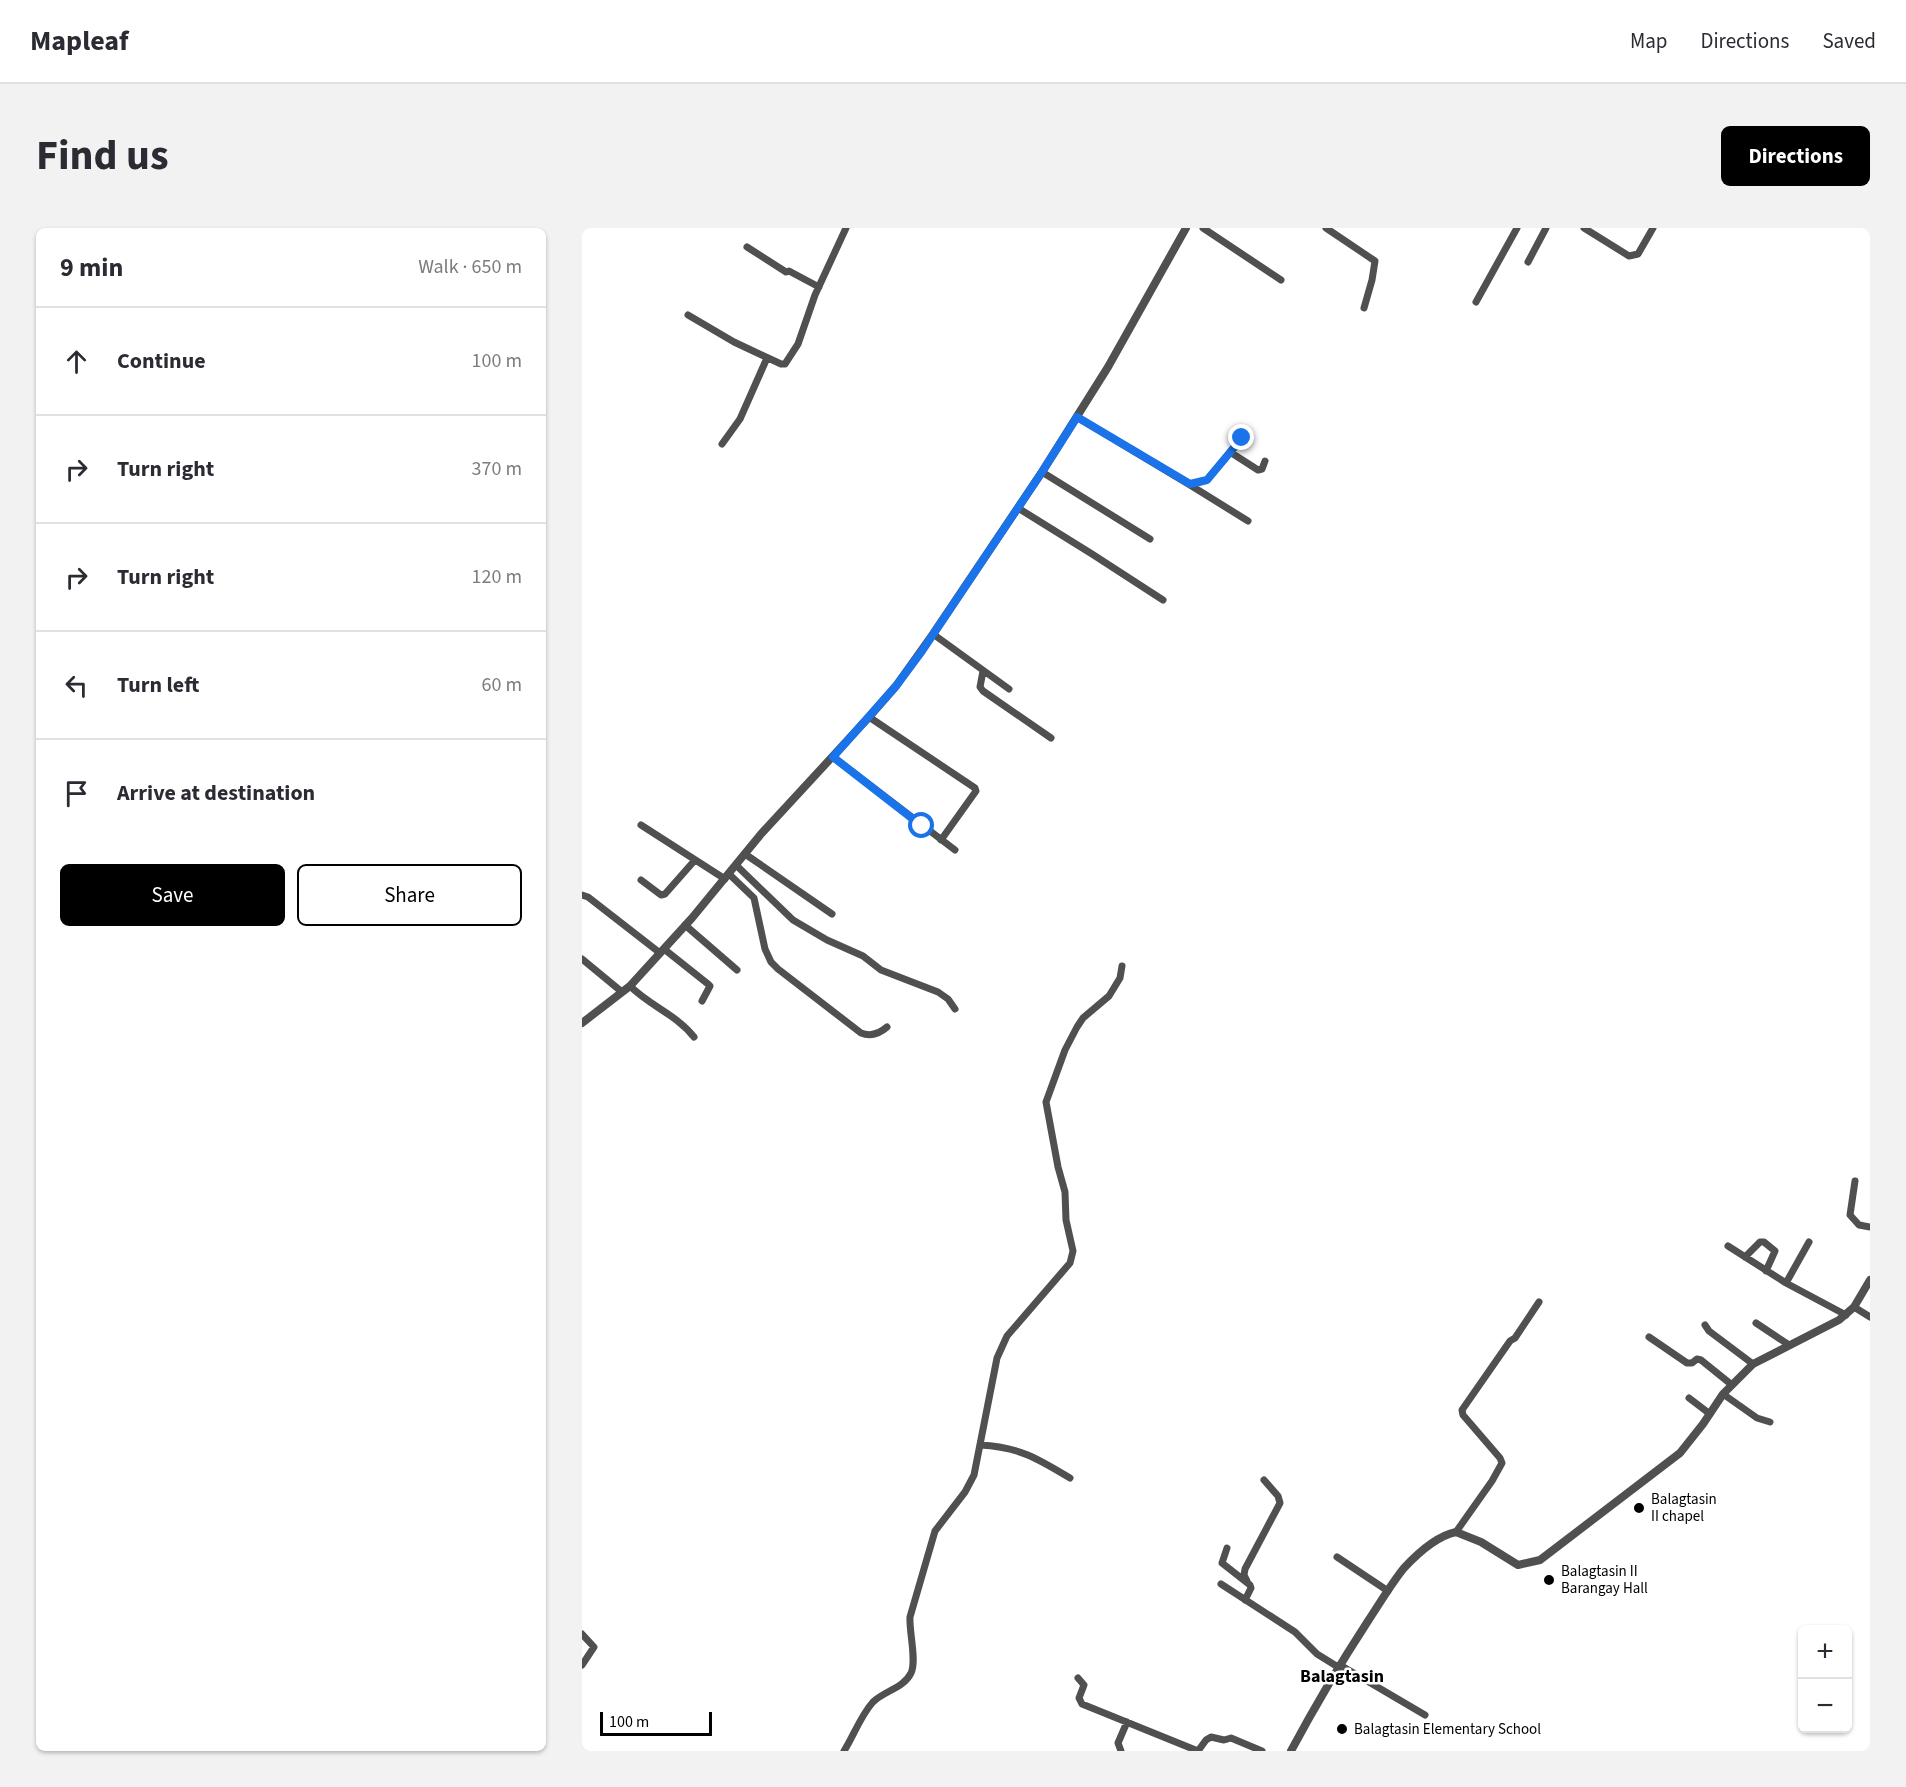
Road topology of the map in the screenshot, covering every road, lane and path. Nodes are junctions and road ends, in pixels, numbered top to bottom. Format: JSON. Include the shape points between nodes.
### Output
{"nodes":[{"id":1,"x":846,"y":228,"type":"edge"},
{"id":2,"x":1186,"y":228,"type":"edge"},
{"id":3,"x":1203,"y":228,"type":"edge"},
{"id":4,"x":1326,"y":228,"type":"edge"},
{"id":5,"x":1517,"y":228,"type":"edge"},
{"id":6,"x":1546,"y":228,"type":"edge"},
{"id":7,"x":1584,"y":228,"type":"edge"},
{"id":8,"x":1653,"y":228,"type":"edge"},
{"id":9,"x":747,"y":247,"type":"dead end"},
{"id":10,"x":1528,"y":262,"type":"dead end"},
{"id":11,"x":1281,"y":280,"type":"dead end"},
{"id":12,"x":819,"y":287,"type":"junction"},
{"id":13,"x":1476,"y":302,"type":"dead end"},
{"id":14,"x":1364,"y":308,"type":"dead end"},
{"id":15,"x":688,"y":315,"type":"dead end"},
{"id":16,"x":767,"y":358,"type":"junction"},
{"id":17,"x":1077,"y":417,"type":"junction"},
{"id":18,"x":1242,"y":438,"type":"dead end"},
{"id":19,"x":722,"y":444,"type":"dead end"},
{"id":20,"x":1230,"y":452,"type":"junction"},
{"id":21,"x":1265,"y":461,"type":"dead end"},
{"id":22,"x":1042,"y":472,"type":"junction"},
{"id":23,"x":1190,"y":484,"type":"junction"},
{"id":24,"x":1018,"y":508,"type":"junction"},
{"id":25,"x":1248,"y":521,"type":"dead end"},
{"id":26,"x":1150,"y":539,"type":"dead end"},
{"id":27,"x":1163,"y":600,"type":"dead end"},
{"id":28,"x":933,"y":634,"type":"junction"},
{"id":29,"x":983,"y":671,"type":"junction"},
{"id":30,"x":1009,"y":689,"type":"dead end"},
{"id":31,"x":869,"y":717,"type":"junction"},
{"id":32,"x":1051,"y":738,"type":"dead end"},
{"id":33,"x":833,"y":757,"type":"junction"},
{"id":34,"x":641,"y":825,"type":"dead end"},
{"id":35,"x":941,"y":840,"type":"junction"},
{"id":36,"x":955,"y":850,"type":"dead end"},
{"id":37,"x":745,"y":854,"type":"junction"},
{"id":38,"x":695,"y":860,"type":"junction"},
{"id":39,"x":736,"y":865,"type":"junction"},
{"id":40,"x":727,"y":876,"type":"junction"},
{"id":41,"x":641,"y":880,"type":"dead end"},
{"id":42,"x":582,"y":894,"type":"edge"},
{"id":43,"x":832,"y":914,"type":"dead end"},
{"id":44,"x":685,"y":926,"type":"junction"},
{"id":45,"x":662,"y":951,"type":"junction"},
{"id":46,"x":582,"y":958,"type":"edge"},
{"id":47,"x":1122,"y":966,"type":"dead end"},
{"id":48,"x":737,"y":970,"type":"dead end"},
{"id":49,"x":626,"y":989,"type":"junction"},
{"id":50,"x":702,"y":1001,"type":"dead end"},
{"id":51,"x":955,"y":1009,"type":"dead end"},
{"id":52,"x":582,"y":1023,"type":"edge"},
{"id":53,"x":887,"y":1027,"type":"dead end"},
{"id":54,"x":694,"y":1037,"type":"dead end"},
{"id":55,"x":1855,"y":1181,"type":"dead end"},
{"id":56,"x":1870,"y":1227,"type":"edge"},
{"id":57,"x":1809,"y":1242,"type":"dead end"},
{"id":58,"x":1728,"y":1246,"type":"dead end"},
{"id":59,"x":1745,"y":1257,"type":"junction"},
{"id":60,"x":1766,"y":1271,"type":"junction"},
{"id":61,"x":1870,"y":1280,"type":"edge"},
{"id":62,"x":1786,"y":1283,"type":"junction"},
{"id":63,"x":1539,"y":1302,"type":"dead end"},
{"id":64,"x":1854,"y":1307,"type":"junction"},
{"id":65,"x":1846,"y":1315,"type":"junction"},
{"id":66,"x":1870,"y":1317,"type":"edge"},
{"id":67,"x":1756,"y":1323,"type":"dead end"},
{"id":68,"x":1705,"y":1325,"type":"dead end"},
{"id":69,"x":1649,"y":1337,"type":"dead end"},
{"id":70,"x":1789,"y":1345,"type":"junction"},
{"id":71,"x":1753,"y":1364,"type":"junction"},
{"id":72,"x":1732,"y":1385,"type":"junction"},
{"id":73,"x":1724,"y":1394,"type":"junction"},
{"id":74,"x":1689,"y":1398,"type":"dead end"},
{"id":75,"x":1710,"y":1414,"type":"junction"},
{"id":76,"x":1770,"y":1422,"type":"dead end"},
{"id":77,"x":980,"y":1445,"type":"junction"},
{"id":78,"x":1070,"y":1478,"type":"dead end"},
{"id":79,"x":1263,"y":1480,"type":"dead end"},
{"id":80,"x":1456,"y":1532,"type":"junction"},
{"id":81,"x":1227,"y":1548,"type":"dead end"},
{"id":82,"x":1337,"y":1557,"type":"dead end"},
{"id":83,"x":1247,"y":1581,"type":"junction"},
{"id":84,"x":1221,"y":1584,"type":"dead end"},
{"id":85,"x":1388,"y":1591,"type":"junction"},
{"id":86,"x":1245,"y":1600,"type":"junction"},
{"id":87,"x":582,"y":1634,"type":"edge"},
{"id":88,"x":582,"y":1665,"type":"edge"},
{"id":89,"x":1339,"y":1666,"type":"junction"},
{"id":90,"x":1078,"y":1678,"type":"dead end"},
{"id":91,"x":1425,"y":1715,"type":"dead end"},
{"id":92,"x":1127,"y":1722,"type":"junction"},
{"id":93,"x":844,"y":1751,"type":"edge"},
{"id":94,"x":1121,"y":1751,"type":"edge"},
{"id":95,"x":1262,"y":1751,"type":"edge"},
{"id":96,"x":1291,"y":1751,"type":"edge"}],
"edges":[{"from":1,"to":12,"type":"street"},
{"from":2,"to":17,"type":"street"},
{"from":3,"to":11,"type":"street"},
{"from":4,"to":14,"type":"street","via":[[1375,261]]},
{"from":5,"to":13,"type":"street"},
{"from":6,"to":10,"type":"street"},
{"from":7,"to":8,"type":"street","via":[[1629,256],[1638,254]]},
{"from":9,"to":12,"type":"street"},
{"from":12,"to":16,"type":"street","via":[[788,362],[781,364]]},
{"from":15,"to":16,"type":"street"},
{"from":16,"to":19,"type":"street","via":[[740,419]]},
{"from":17,"to":22,"type":"street"},
{"from":17,"to":23,"type":"street"},
{"from":18,"to":20,"type":"street"},
{"from":20,"to":21,"type":"street","via":[[1258,470]]},
{"from":20,"to":23,"type":"street","via":[[1207,480]]},
{"from":22,"to":24,"type":"street"},
{"from":22,"to":26,"type":"street"},
{"from":23,"to":25,"type":"street"},
{"from":24,"to":27,"type":"street"},
{"from":24,"to":28,"type":"street"},
{"from":28,"to":29,"type":"street"},
{"from":28,"to":31,"type":"street"},
{"from":29,"to":30,"type":"street"},
{"from":29,"to":32,"type":"street","via":[[983,691]]},
{"from":31,"to":33,"type":"street"},
{"from":31,"to":35,"type":"street","via":[[975,788]]},
{"from":33,"to":35,"type":"street"},
{"from":33,"to":37,"type":"street"},
{"from":34,"to":38,"type":"street"},
{"from":35,"to":36,"type":"street"},
{"from":37,"to":39,"type":"street"},
{"from":37,"to":43,"type":"street"},
{"from":38,"to":40,"type":"street"},
{"from":38,"to":41,"type":"street","via":[[664,894]]},
{"from":39,"to":40,"type":"street"},
{"from":39,"to":51,"type":"street","via":[[793,920],[882,970],[944,995]]},
{"from":40,"to":44,"type":"street"},
{"from":40,"to":53,"type":"street","via":[[754,898],[765,949],[778,969],[861,1033],[880,1033]]},
{"from":42,"to":45,"type":"street"},
{"from":44,"to":45,"type":"street"},
{"from":44,"to":48,"type":"street"},
{"from":45,"to":49,"type":"street"},
{"from":45,"to":50,"type":"street","via":[[710,986]]},
{"from":46,"to":49,"type":"street"},
{"from":47,"to":77,"type":"street","via":[[1109,996],[1077,1027],[1047,1094],[1072,1257],[1001,1345]]},
{"from":49,"to":52,"type":"street"},
{"from":49,"to":54,"type":"street","via":[[677,1020]]},
{"from":55,"to":56,"type":"street","via":[[1850,1215],[1859,1225]]},
{"from":57,"to":62,"type":"street"},
{"from":58,"to":59,"type":"street"},
{"from":59,"to":60,"type":"street"},
{"from":59,"to":60,"type":"street","via":[[1764,1242],[1775,1251]]},
{"from":60,"to":62,"type":"street"},
{"from":61,"to":64,"type":"street"},
{"from":62,"to":65,"type":"street"},
{"from":63,"to":80,"type":"street","via":[[1462,1410],[1502,1463]]},
{"from":64,"to":65,"type":"street"},
{"from":64,"to":66,"type":"street"},
{"from":65,"to":70,"type":"street"},
{"from":67,"to":70,"type":"street"},
{"from":68,"to":71,"type":"street","via":[[1707,1331]]},
{"from":69,"to":72,"type":"street","via":[[1687,1363],[1701,1360]]},
{"from":70,"to":71,"type":"street"},
{"from":71,"to":72,"type":"street"},
{"from":72,"to":73,"type":"street"},
{"from":73,"to":75,"type":"street"},
{"from":73,"to":76,"type":"street","via":[[1757,1418]]},
{"from":74,"to":75,"type":"street"},
{"from":75,"to":80,"type":"street","via":[[1671,1460],[1540,1560],[1518,1565]]},
{"from":77,"to":78,"type":"street","via":[[1012,1448],[1034,1456]]},
{"from":77,"to":93,"type":"street","via":[[970,1483],[935,1531],[910,1617],[914,1661],[911,1673],[875,1700]]},
{"from":79,"to":83,"type":"street","via":[[1280,1503],[1245,1569]]},
{"from":80,"to":85,"type":"street","via":[[1425,1549]]},
{"from":81,"to":83,"type":"street","via":[[1222,1563]]},
{"from":82,"to":85,"type":"street"},
{"from":83,"to":86,"type":"street","via":[[1251,1588]]},
{"from":84,"to":86,"type":"street"},
{"from":85,"to":89,"type":"street"},
{"from":86,"to":89,"type":"street"},
{"from":87,"to":88,"type":"street","via":[[594,1647]]},
{"from":89,"to":91,"type":"street"},
{"from":89,"to":96,"type":"street"},
{"from":90,"to":92,"type":"street","via":[[1083,1685],[1078,1698],[1082,1704]]},
{"from":92,"to":94,"type":"street","via":[[1118,1743]]},
{"from":92,"to":95,"type":"street","via":[[1198,1751],[1211,1737],[1231,1738]]}]}
